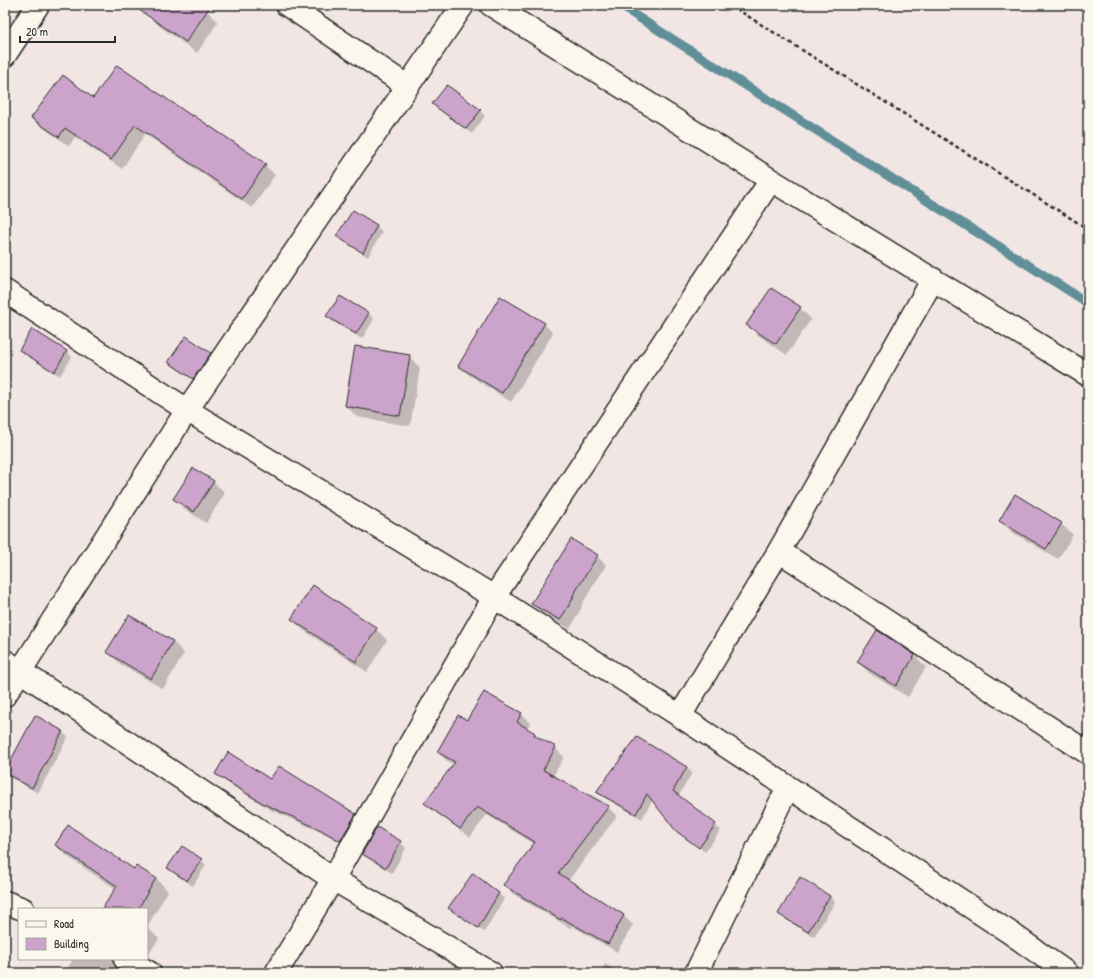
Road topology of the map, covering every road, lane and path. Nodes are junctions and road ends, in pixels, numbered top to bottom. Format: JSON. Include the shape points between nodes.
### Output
{"nodes":[{"id":1,"x":38,"y":5,"type":"edge"},
{"id":2,"x":287,"y":5,"type":"edge"},
{"id":3,"x":462,"y":5,"type":"edge"},
{"id":4,"x":491,"y":5,"type":"edge"},
{"id":5,"x":730,"y":5,"type":"edge"},
{"id":6,"x":11,"y":33,"type":"edge"},
{"id":7,"x":5,"y":55,"type":"edge"},
{"id":8,"x":407,"y":86,"type":"junction"},
{"id":9,"x":771,"y":180,"type":"junction"},
{"id":10,"x":1088,"y":230,"type":"edge"},
{"id":11,"x":933,"y":279,"type":"junction"},
{"id":12,"x":5,"y":291,"type":"edge"},
{"id":13,"x":1088,"y":375,"type":"edge"},
{"id":14,"x":187,"y":410,"type":"junction"},
{"id":15,"x":779,"y":551,"type":"junction"},
{"id":16,"x":494,"y":597,"type":"junction"},
{"id":17,"x":13,"y":666,"type":"edge"},
{"id":18,"x":5,"y":695,"type":"edge"},
{"id":19,"x":680,"y":716,"type":"junction"},
{"id":20,"x":1088,"y":753,"type":"edge"},
{"id":21,"x":788,"y":787,"type":"junction"},
{"id":22,"x":333,"y":879,"type":"junction"},
{"id":23,"x":5,"y":902,"type":"edge"},
{"id":24,"x":20,"y":908,"type":"edge"},
{"id":25,"x":127,"y":960,"type":"edge"},
{"id":26,"x":150,"y":973,"type":"edge"},
{"id":27,"x":276,"y":973,"type":"edge"},
{"id":28,"x":491,"y":973,"type":"edge"},
{"id":29,"x":696,"y":973,"type":"edge"},
{"id":30,"x":1067,"y":973,"type":"edge"}],
"edges":[{"from":1,"to":6,"type":"street"},
{"from":2,"to":8,"type":"street"},
{"from":3,"to":8,"type":"street"},
{"from":4,"to":9,"type":"street"},
{"from":5,"to":10,"type":"path"},
{"from":6,"to":7,"type":"street"},
{"from":8,"to":14,"type":"street"},
{"from":9,"to":11,"type":"street"},
{"from":9,"to":16,"type":"street"},
{"from":11,"to":13,"type":"street"},
{"from":11,"to":15,"type":"street"},
{"from":12,"to":14,"type":"street"},
{"from":14,"to":16,"type":"street"},
{"from":14,"to":17,"type":"street"},
{"from":15,"to":19,"type":"street"},
{"from":15,"to":20,"type":"street"},
{"from":16,"to":19,"type":"street"},
{"from":16,"to":22,"type":"street"},
{"from":17,"to":18,"type":"street"},
{"from":17,"to":22,"type":"street"},
{"from":19,"to":21,"type":"street"},
{"from":21,"to":29,"type":"street"},
{"from":21,"to":30,"type":"street"},
{"from":22,"to":27,"type":"street"},
{"from":22,"to":28,"type":"street"},
{"from":23,"to":24,"type":"street"},
{"from":25,"to":26,"type":"street"}]}
